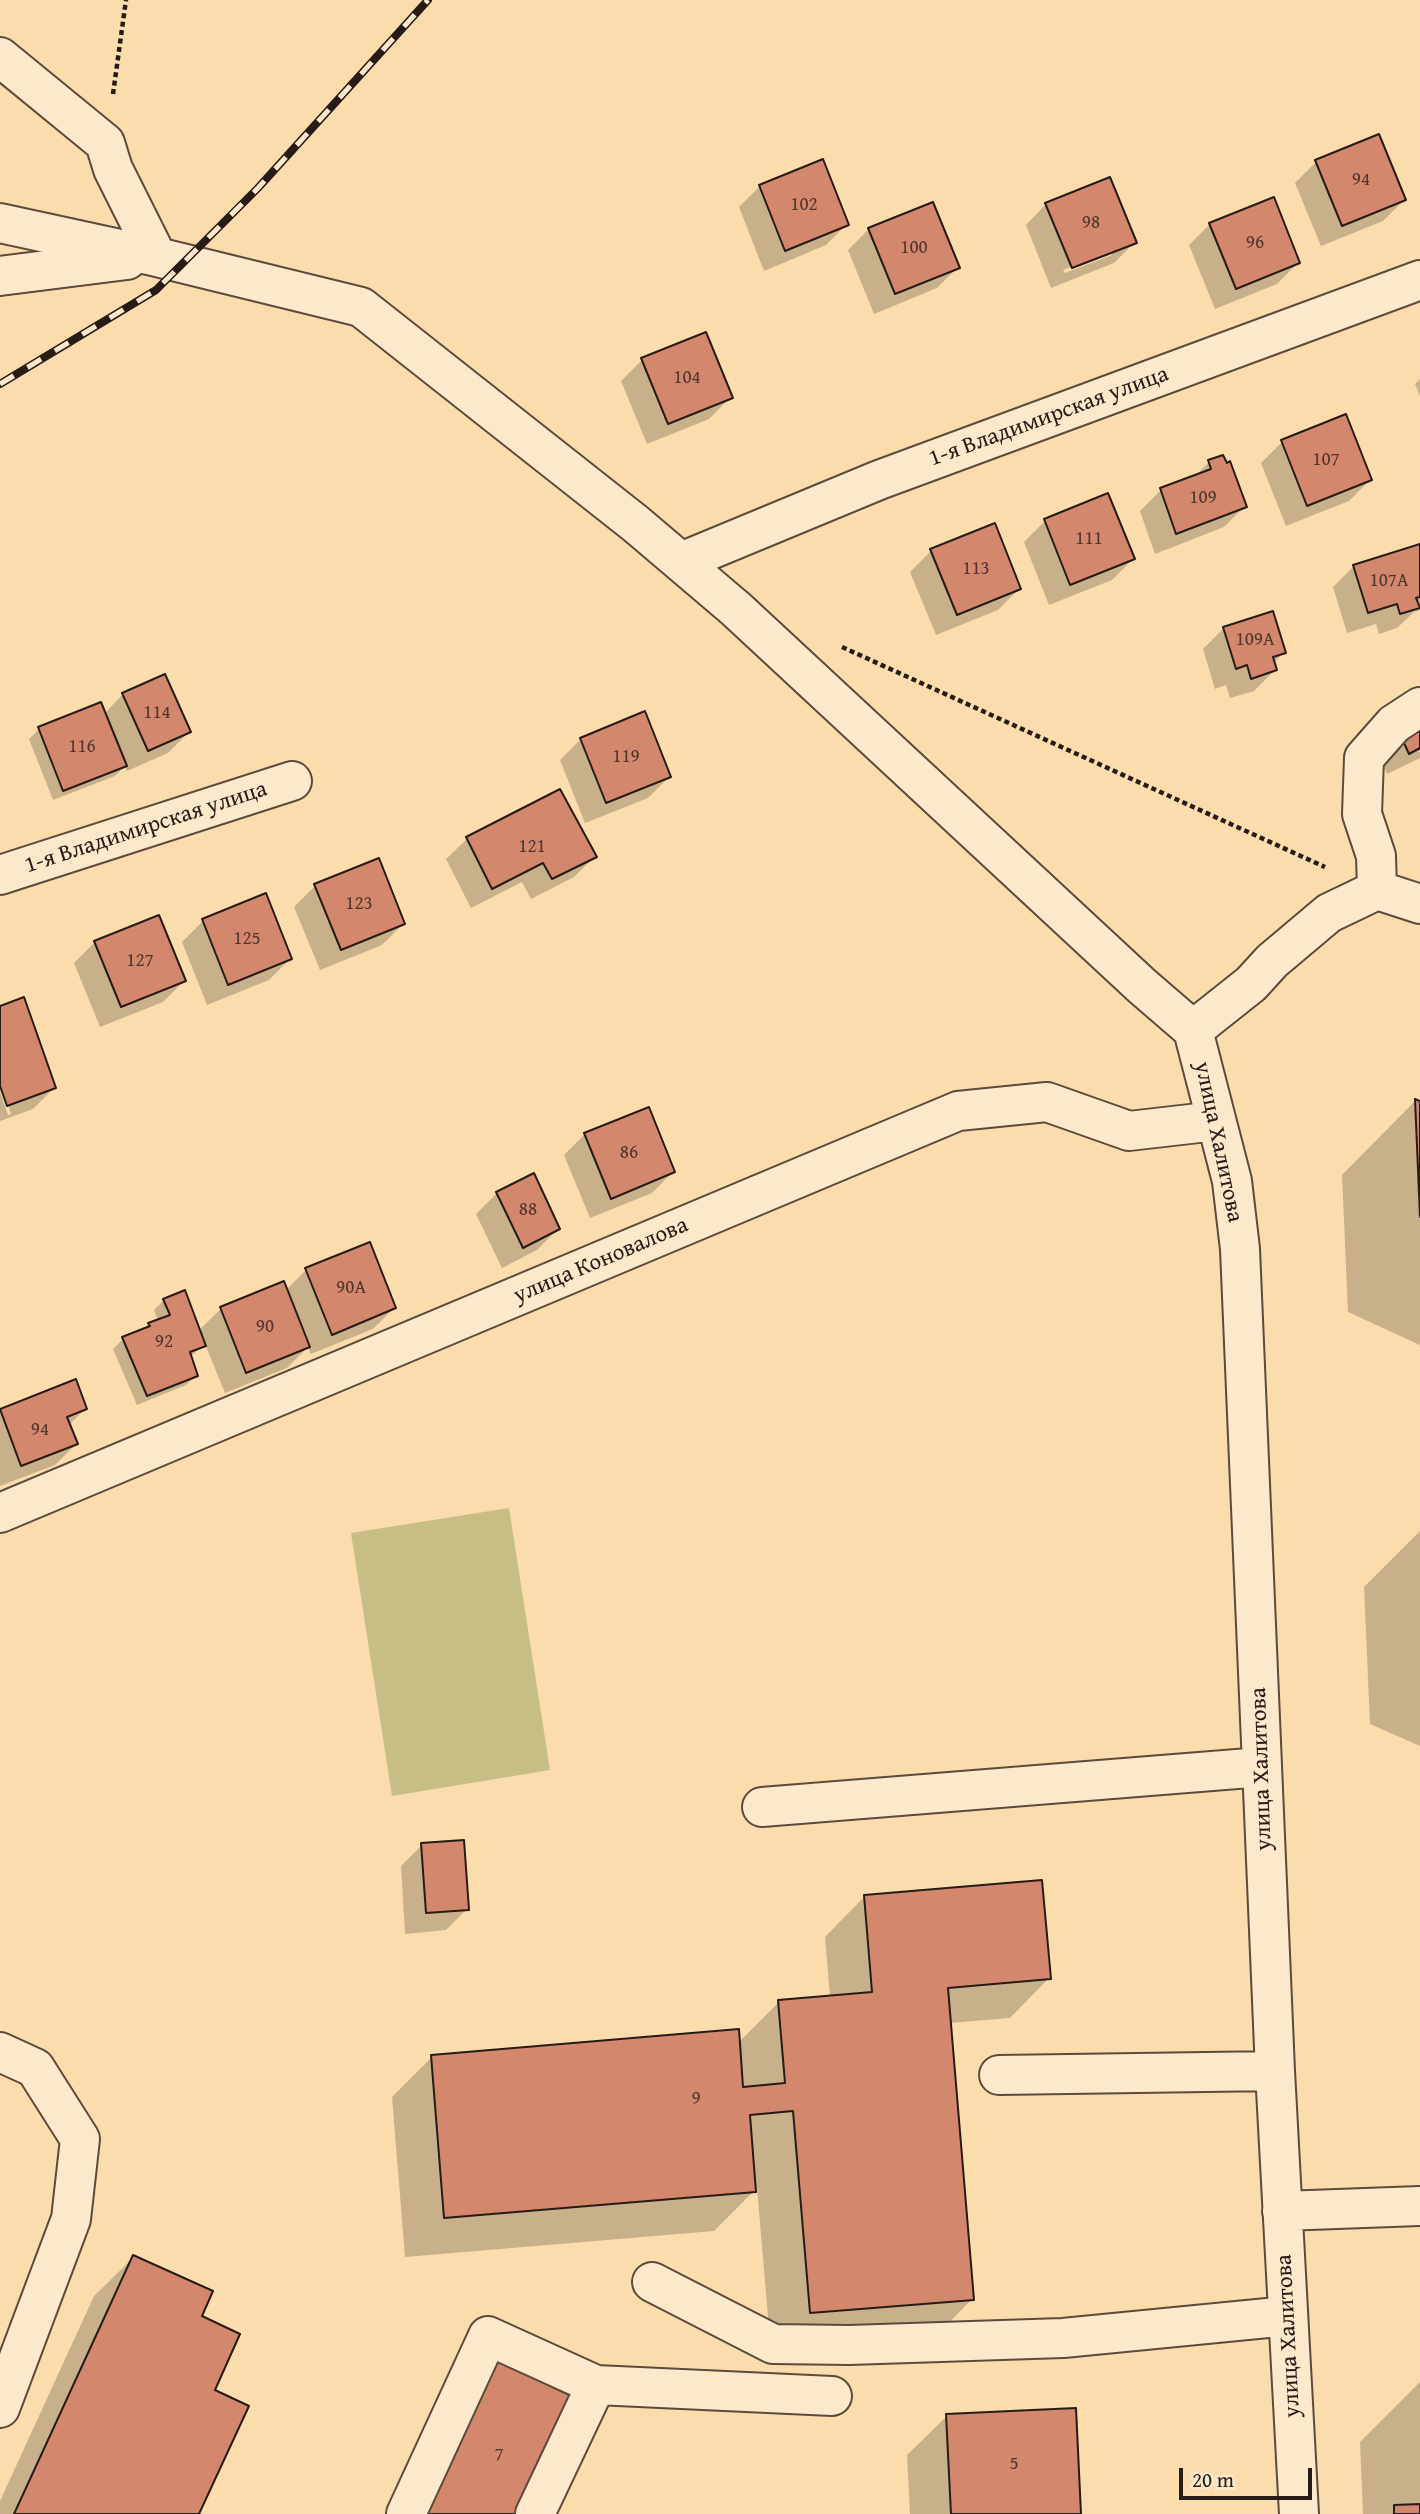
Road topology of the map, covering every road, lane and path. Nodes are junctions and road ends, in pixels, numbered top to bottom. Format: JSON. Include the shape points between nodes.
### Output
{"nodes":[{"id":1,"x":126,"y":0,"type":"edge"},
{"id":2,"x":0,"y":57,"type":"edge"},
{"id":3,"x":106,"y":143,"type":"junction"},
{"id":4,"x":0,"y":223,"type":"edge"},
{"id":5,"x":157,"y":257,"type":"junction"},
{"id":6,"x":0,"y":276,"type":"edge"},
{"id":7,"x":1420,"y":280,"type":"edge"},
{"id":8,"x":681,"y":562,"type":"junction"},
{"id":9,"x":834,"y":643,"type":"dead end"},
{"id":10,"x":1420,"y":707,"type":"edge"},
{"id":11,"x":292,"y":781,"type":"dead end"},
{"id":12,"x":0,"y":874,"type":"edge"},
{"id":13,"x":1377,"y":890,"type":"junction"},
{"id":14,"x":1420,"y":904,"type":"edge"},
{"id":15,"x":1193,"y":1030,"type":"junction"},
{"id":16,"x":1216,"y":1121,"type":"junction"},
{"id":17,"x":0,"y":1513,"type":"edge"},
{"id":18,"x":1262,"y":1767,"type":"junction"},
{"id":19,"x":762,"y":1807,"type":"dead end"},
{"id":20,"x":0,"y":2052,"type":"edge"},
{"id":21,"x":1275,"y":2071,"type":"junction"},
{"id":22,"x":999,"y":2074,"type":"dead end"},
{"id":23,"x":1420,"y":2206,"type":"edge"},
{"id":24,"x":1282,"y":2211,"type":"junction"},
{"id":25,"x":652,"y":2282,"type":"dead end"},
{"id":26,"x":1288,"y":2316,"type":"junction"},
{"id":27,"x":8,"y":2362,"type":"edge"},
{"id":28,"x":596,"y":2385,"type":"junction"},
{"id":29,"x":832,"y":2396,"type":"dead end"},
{"id":30,"x":0,"y":2408,"type":"edge"},
{"id":31,"x":406,"y":2514,"type":"edge"},
{"id":32,"x":536,"y":2514,"type":"edge"},
{"id":33,"x":1299,"y":2514,"type":"edge"}],
"edges":[{"from":1,"to":3,"type":"path"},
{"from":2,"to":3,"type":"street"},
{"from":3,"to":5,"type":"street","via":[[113,169]]},
{"from":4,"to":5,"type":"street"},
{"from":5,"to":6,"type":"street"},
{"from":5,"to":8,"type":"street","via":[[360,307]]},
{"from":7,"to":8,"type":"street","name":"1-я Владимирская улица","via":[[879,480]]},
{"from":8,"to":15,"type":"street"},
{"from":9,"to":13,"type":"path"},
{"from":10,"to":13,"type":"street","via":[[1394,724],[1364,758],[1362,814],[1376,856]]},
{"from":11,"to":12,"type":"street","name":"1-я Владимирская улица"},
{"from":13,"to":14,"type":"street"},
{"from":13,"to":15,"type":"street","via":[[1329,914]]},
{"from":15,"to":16,"type":"street","name":"улица Халитова"},
{"from":16,"to":17,"type":"street","name":"улица Коновалова","via":[[1129,1130],[1047,1102],[958,1111]]},
{"from":16,"to":18,"type":"street","name":"улица Халитова","via":[[1232,1181],[1240,1249]]},
{"from":18,"to":19,"type":"street"},
{"from":18,"to":21,"type":"street","name":"улица Халитова"},
{"from":20,"to":27,"type":"street","via":[[35,2068],[80,2139],[72,2219]]},
{"from":21,"to":22,"type":"street"},
{"from":21,"to":24,"type":"street","name":"улица Халитова"},
{"from":23,"to":24,"type":"street"},
{"from":24,"to":26,"type":"street","name":"улица Халитова"},
{"from":25,"to":26,"type":"street","via":[[773,2344],[1063,2338]]},
{"from":26,"to":33,"type":"street","name":"улица Халитова"},
{"from":27,"to":30,"type":"street"},
{"from":28,"to":29,"type":"street"},
{"from":28,"to":31,"type":"street","via":[[488,2336]]},
{"from":28,"to":32,"type":"street"}]}
